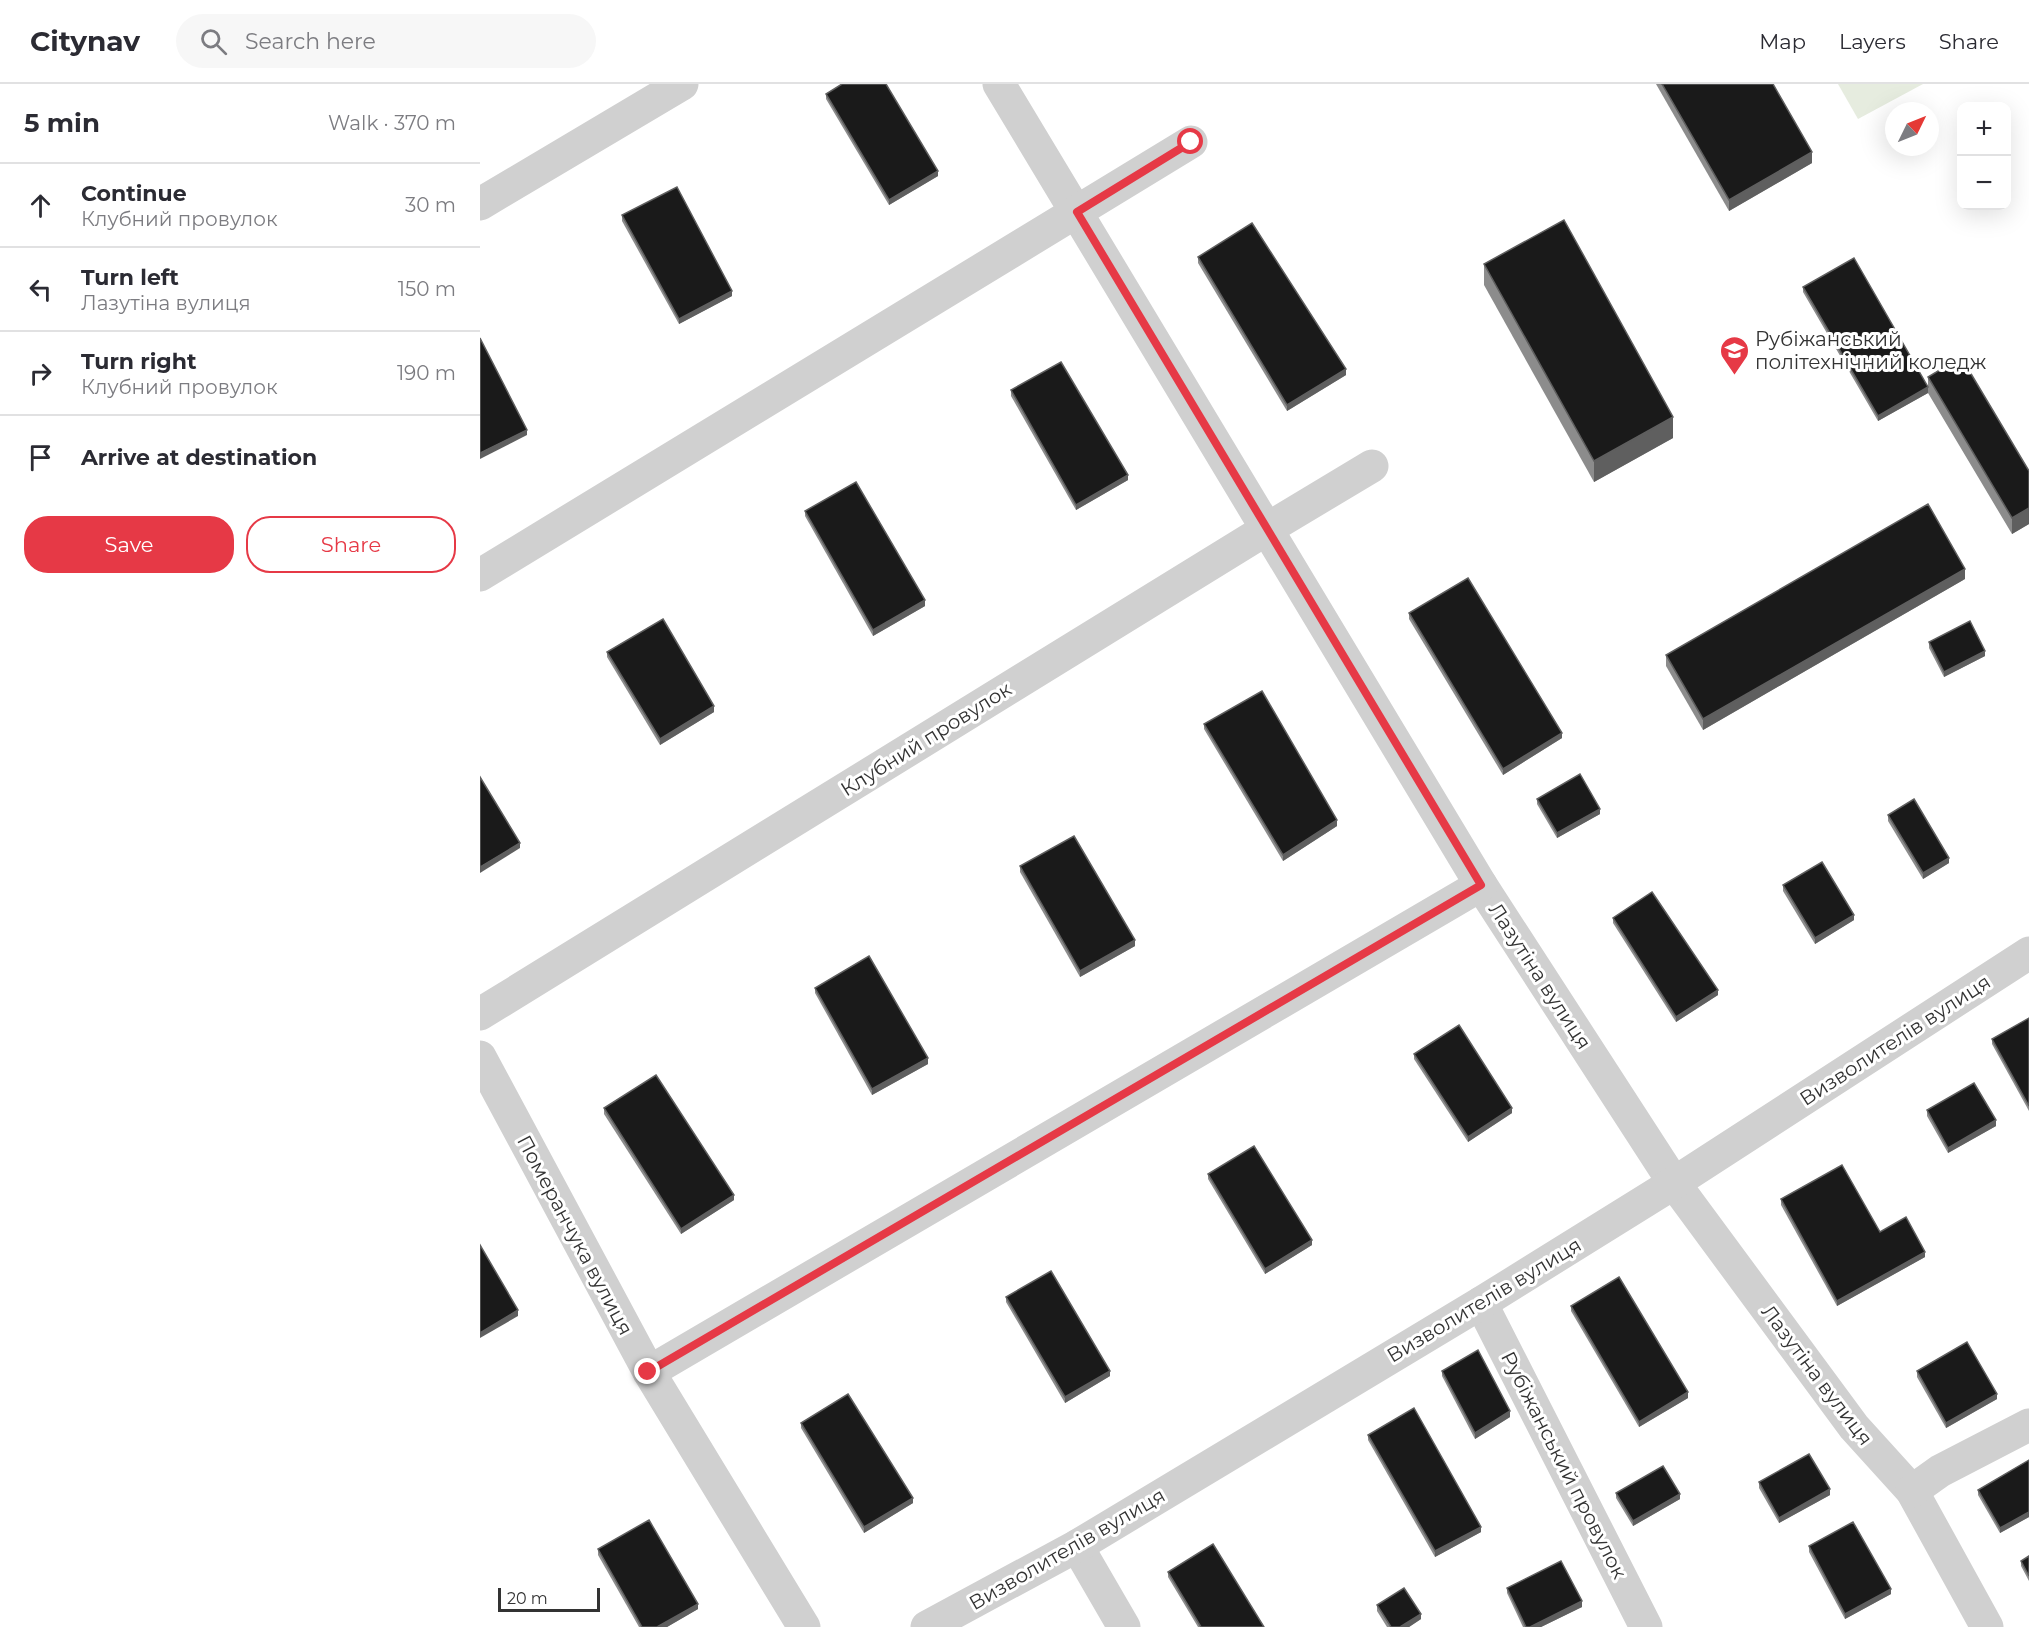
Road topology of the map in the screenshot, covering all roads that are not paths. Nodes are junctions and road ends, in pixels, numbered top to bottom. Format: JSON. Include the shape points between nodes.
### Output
{"nodes":[{"id":1,"x":682,"y":84,"type":"edge"},
{"id":2,"x":999,"y":84,"type":"edge"},
{"id":3,"x":1191,"y":142,"type":"dead end"},
{"id":4,"x":480,"y":204,"type":"edge"},
{"id":5,"x":1077,"y":212,"type":"junction"},
{"id":6,"x":1372,"y":466,"type":"dead end"},
{"id":7,"x":1268,"y":529,"type":"junction"},
{"id":8,"x":480,"y":575,"type":"edge"},
{"id":9,"x":1481,"y":885,"type":"junction"},
{"id":10,"x":2029,"y":953,"type":"edge"},
{"id":11,"x":480,"y":1014,"type":"edge"},
{"id":12,"x":480,"y":1057,"type":"edge"},
{"id":13,"x":1674,"y":1183,"type":"junction"},
{"id":14,"x":1481,"y":1303,"type":"junction"},
{"id":15,"x":648,"y":1372,"type":"junction"},
{"id":16,"x":2029,"y":1425,"type":"edge"},
{"id":17,"x":1912,"y":1491,"type":"junction"},
{"id":18,"x":1077,"y":1546,"type":"junction"},
{"id":19,"x":804,"y":1627,"type":"edge"},
{"id":20,"x":927,"y":1627,"type":"edge"},
{"id":21,"x":1124,"y":1627,"type":"edge"},
{"id":22,"x":1646,"y":1627,"type":"edge"},
{"id":23,"x":1987,"y":1627,"type":"edge"}],
"edges":[{"from":1,"to":4,"type":"street"},
{"from":2,"to":5,"type":"street","name":"Лазутіна вулиця"},
{"from":3,"to":5,"type":"street"},
{"from":5,"to":7,"type":"street","name":"Лазутіна вулиця"},
{"from":5,"to":8,"type":"street"},
{"from":6,"to":7,"type":"street","name":"Клубний провулок"},
{"from":7,"to":9,"type":"street","name":"Лазутіна вулиця"},
{"from":7,"to":11,"type":"street","name":"Клубний провулок"},
{"from":9,"to":13,"type":"street","name":"Лазутіна вулиця"},
{"from":9,"to":15,"type":"street"},
{"from":10,"to":13,"type":"street","name":"Визволителів вулиця"},
{"from":12,"to":15,"type":"street","name":"Померанчука вулиця"},
{"from":13,"to":14,"type":"street","name":"Визволителів вулиця"},
{"from":13,"to":17,"type":"street","name":"Лазутіна вулиця","via":[[1854,1427]]},
{"from":14,"to":18,"type":"street","name":"Визволителів вулиця"},
{"from":14,"to":22,"type":"street","name":"Рубіжанський провулок"},
{"from":15,"to":19,"type":"street","name":"Померанчука вулиця"},
{"from":16,"to":17,"type":"street","via":[[1940,1471]]},
{"from":17,"to":23,"type":"street","name":"Лазутіна вулиця"},
{"from":18,"to":20,"type":"street","name":"Визволителів вулиця"},
{"from":18,"to":21,"type":"street"}]}
